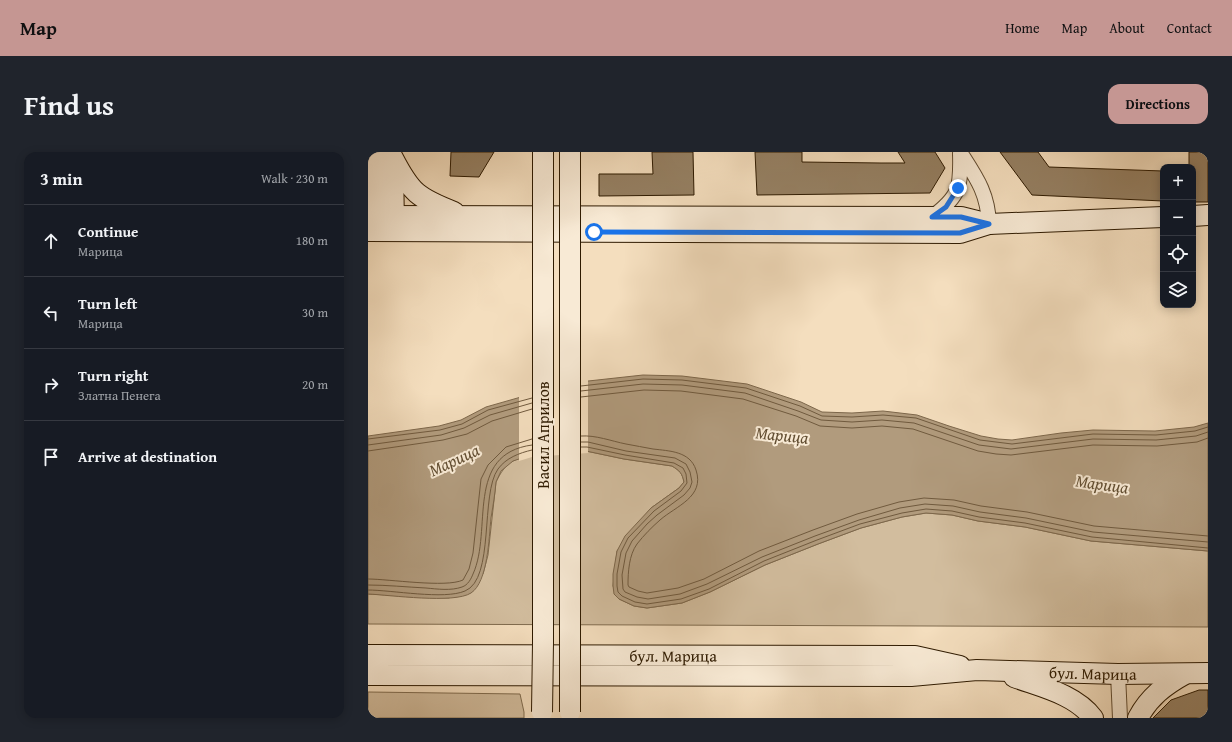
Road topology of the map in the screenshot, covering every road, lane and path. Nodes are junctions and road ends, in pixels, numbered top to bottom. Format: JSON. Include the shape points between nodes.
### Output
{"nodes":[{"id":1,"x":543,"y":152,"type":"edge"},
{"id":2,"x":570,"y":152,"type":"edge"},
{"id":3,"x":960,"y":153,"type":"edge"},
{"id":4,"x":381,"y":159,"type":"edge"},
{"id":5,"x":1208,"y":215,"type":"edge"},
{"id":6,"x":465,"y":216,"type":"junction"},
{"id":7,"x":1196,"y":216,"type":"edge"},
{"id":8,"x":932,"y":217,"type":"junction"},
{"id":9,"x":1160,"y":217,"type":"edge"},
{"id":10,"x":379,"y":223,"type":"edge"},
{"id":11,"x":989,"y":224,"type":"junction"},
{"id":12,"x":368,"y":655,"type":"edge"},
{"id":13,"x":977,"y":670,"type":"junction"},
{"id":14,"x":997,"y":671,"type":"junction"},
{"id":15,"x":1186,"y":673,"type":"junction"},
{"id":16,"x":1208,"y":673,"type":"edge"},
{"id":17,"x":1118,"y":674,"type":"junction"},
{"id":18,"x":368,"y":675,"type":"edge"},
{"id":19,"x":542,"y":715,"type":"edge"},
{"id":20,"x":570,"y":715,"type":"edge"},
{"id":21,"x":1093,"y":718,"type":"edge"},
{"id":22,"x":1120,"y":718,"type":"edge"},
{"id":23,"x":1138,"y":718,"type":"edge"}],
"edges":[{"from":1,"to":19,"type":"street","name":"Васил Априлов","bridge":true},
{"from":2,"to":20,"type":"street","name":"Васил Априлов","bridge":true},
{"from":3,"to":8,"type":"street","via":[[958,188],[946,207]]},
{"from":3,"to":11,"type":"street","via":[[983,192],[988,206]]},
{"from":4,"to":6,"type":"street","via":[[403,177],[410,188],[420,196]]},
{"from":4,"to":10,"type":"street"},
{"from":5,"to":7,"type":"street"},
{"from":6,"to":8,"type":"street"},
{"from":6,"to":10,"type":"street"},
{"from":8,"to":11,"type":"street","via":[[961,217]]},
{"from":9,"to":11,"type":"street"},
{"from":10,"to":11,"type":"street","via":[[960,233]]},
{"from":12,"to":13,"type":"street","name":"бул. Марица","via":[[915,656]]},
{"from":13,"to":14,"type":"street","name":"бул. Марица"},
{"from":13,"to":18,"type":"street","name":"бул. Марица","via":[[911,676]]},
{"from":14,"to":17,"type":"street","name":"бул. Марица"},
{"from":14,"to":21,"type":"street","via":[[1065,696],[1078,703]]},
{"from":15,"to":16,"type":"street","name":"бул. Марица"},
{"from":15,"to":17,"type":"street","name":"бул. Марица"},
{"from":15,"to":23,"type":"street","via":[[1163,687],[1149,700]]},
{"from":17,"to":22,"type":"street"}]}
